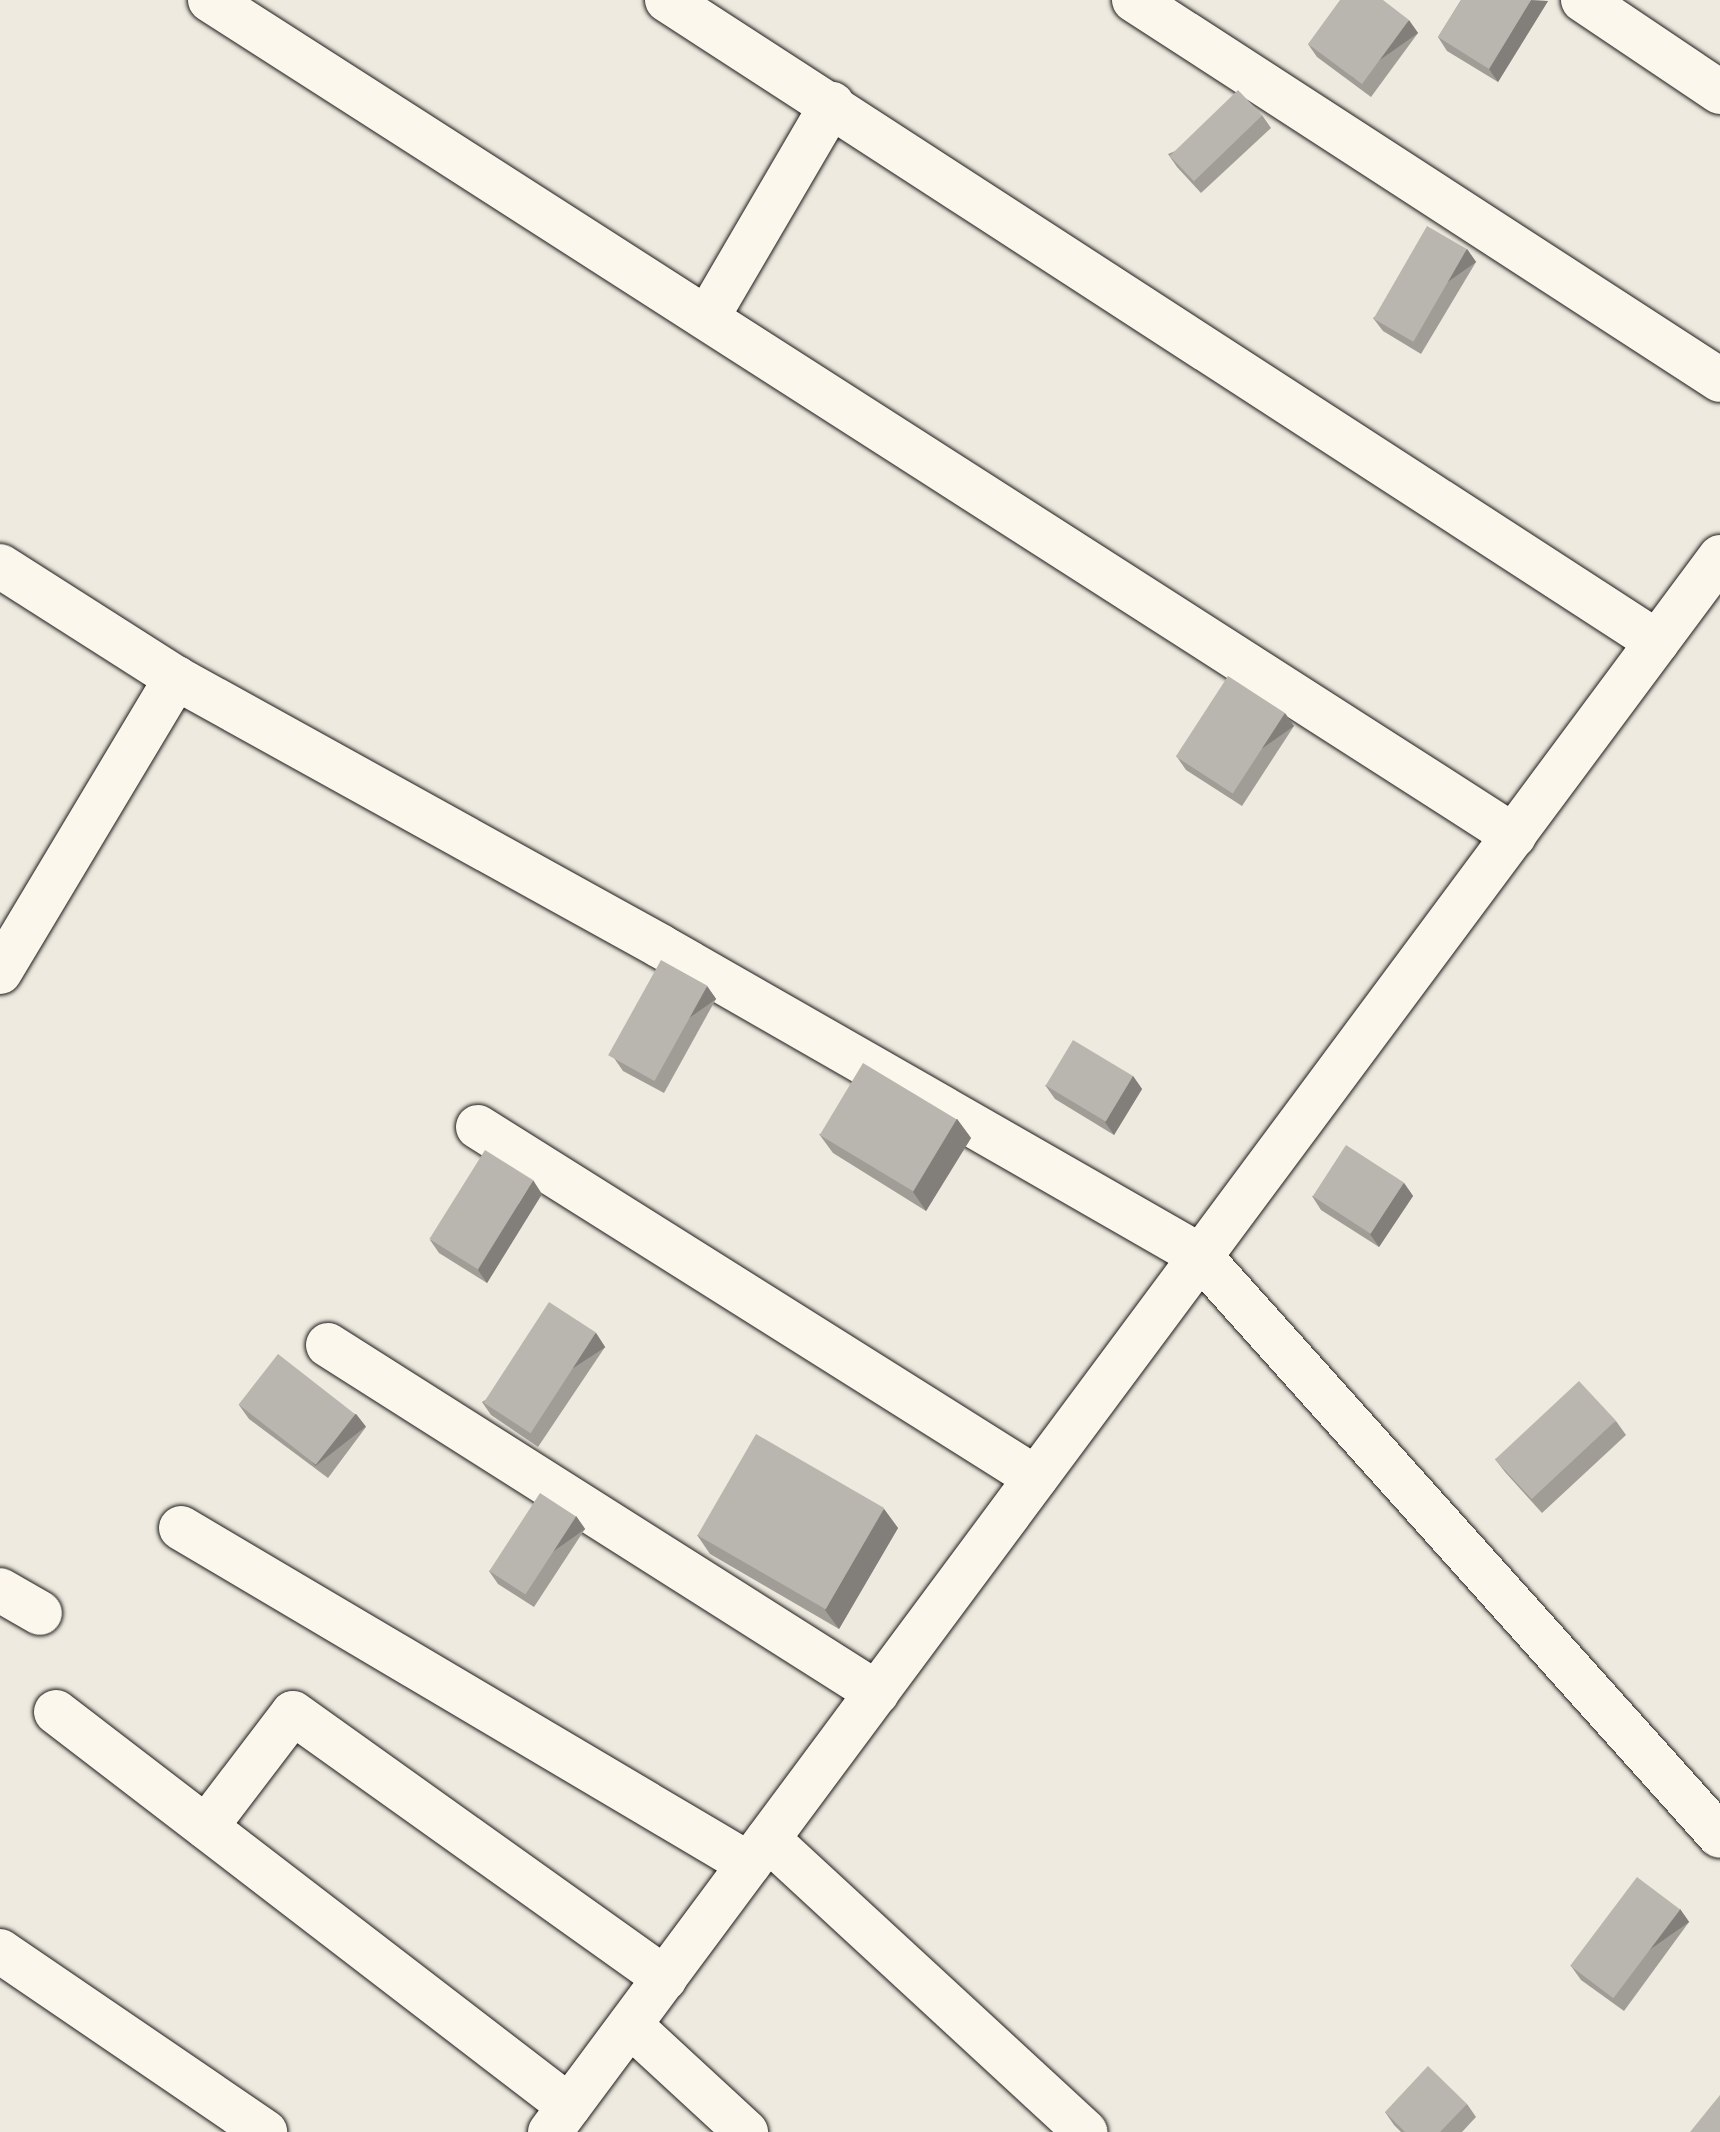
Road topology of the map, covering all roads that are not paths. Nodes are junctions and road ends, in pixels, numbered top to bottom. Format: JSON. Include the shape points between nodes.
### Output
{"nodes":[{"id":1,"x":210,"y":0,"type":"edge"},
{"id":2,"x":667,"y":0,"type":"edge"},
{"id":3,"x":1134,"y":0,"type":"edge"},
{"id":4,"x":1583,"y":0,"type":"edge"},
{"id":5,"x":1720,"y":92,"type":"edge"},
{"id":6,"x":832,"y":104,"type":"junction"},
{"id":7,"x":707,"y":318,"type":"junction"},
{"id":8,"x":1720,"y":380,"type":"edge"},
{"id":9,"x":1720,"y":557,"type":"edge"},
{"id":10,"x":0,"y":566,"type":"edge"},
{"id":11,"x":1657,"y":642,"type":"junction"},
{"id":12,"x":176,"y":678,"type":"junction"},
{"id":13,"x":1514,"y":836,"type":"junction"},
{"id":14,"x":2,"y":964,"type":"edge"},
{"id":15,"x":478,"y":1127,"type":"dead end"},
{"id":16,"x":1199,"y":1255,"type":"junction"},
{"id":17,"x":328,"y":1345,"type":"dead end"},
{"id":18,"x":1036,"y":1478,"type":"junction"},
{"id":19,"x":181,"y":1528,"type":"dead end"},
{"id":20,"x":0,"y":1590,"type":"edge"},
{"id":21,"x":40,"y":1613,"type":"dead end"},
{"id":22,"x":877,"y":1693,"type":"junction"},
{"id":23,"x":56,"y":1712,"type":"dead end"},
{"id":24,"x":206,"y":1827,"type":"junction"},
{"id":25,"x":1720,"y":1836,"type":"edge"},
{"id":26,"x":759,"y":1852,"type":"junction"},
{"id":27,"x":0,"y":1951,"type":"edge"},
{"id":28,"x":665,"y":1978,"type":"junction"},
{"id":29,"x":630,"y":2025,"type":"junction"},
{"id":30,"x":560,"y":2119,"type":"edge"},
{"id":31,"x":265,"y":2132,"type":"edge"},
{"id":32,"x":746,"y":2132,"type":"edge"},
{"id":33,"x":1085,"y":2132,"type":"edge"}],
"edges":[{"from":1,"to":7,"type":"street"},
{"from":2,"to":6,"type":"street"},
{"from":3,"to":8,"type":"street"},
{"from":4,"to":5,"type":"street"},
{"from":6,"to":7,"type":"street"},
{"from":6,"to":11,"type":"street"},
{"from":7,"to":13,"type":"street"},
{"from":9,"to":11,"type":"street"},
{"from":10,"to":12,"type":"street"},
{"from":11,"to":13,"type":"street"},
{"from":12,"to":14,"type":"street"},
{"from":12,"to":16,"type":"street","via":[[660,946]]},
{"from":13,"to":16,"type":"street"},
{"from":15,"to":18,"type":"street"},
{"from":16,"to":18,"type":"street"},
{"from":16,"to":25,"type":"street"},
{"from":17,"to":22,"type":"street"},
{"from":18,"to":22,"type":"street"},
{"from":19,"to":26,"type":"street"},
{"from":20,"to":21,"type":"street"},
{"from":22,"to":26,"type":"street"},
{"from":23,"to":24,"type":"street"},
{"from":24,"to":28,"type":"street","via":[[293,1713]]},
{"from":24,"to":30,"type":"street"},
{"from":26,"to":28,"type":"street"},
{"from":26,"to":33,"type":"street"},
{"from":27,"to":31,"type":"street"},
{"from":28,"to":29,"type":"street"},
{"from":29,"to":30,"type":"street"},
{"from":29,"to":32,"type":"street"}]}
